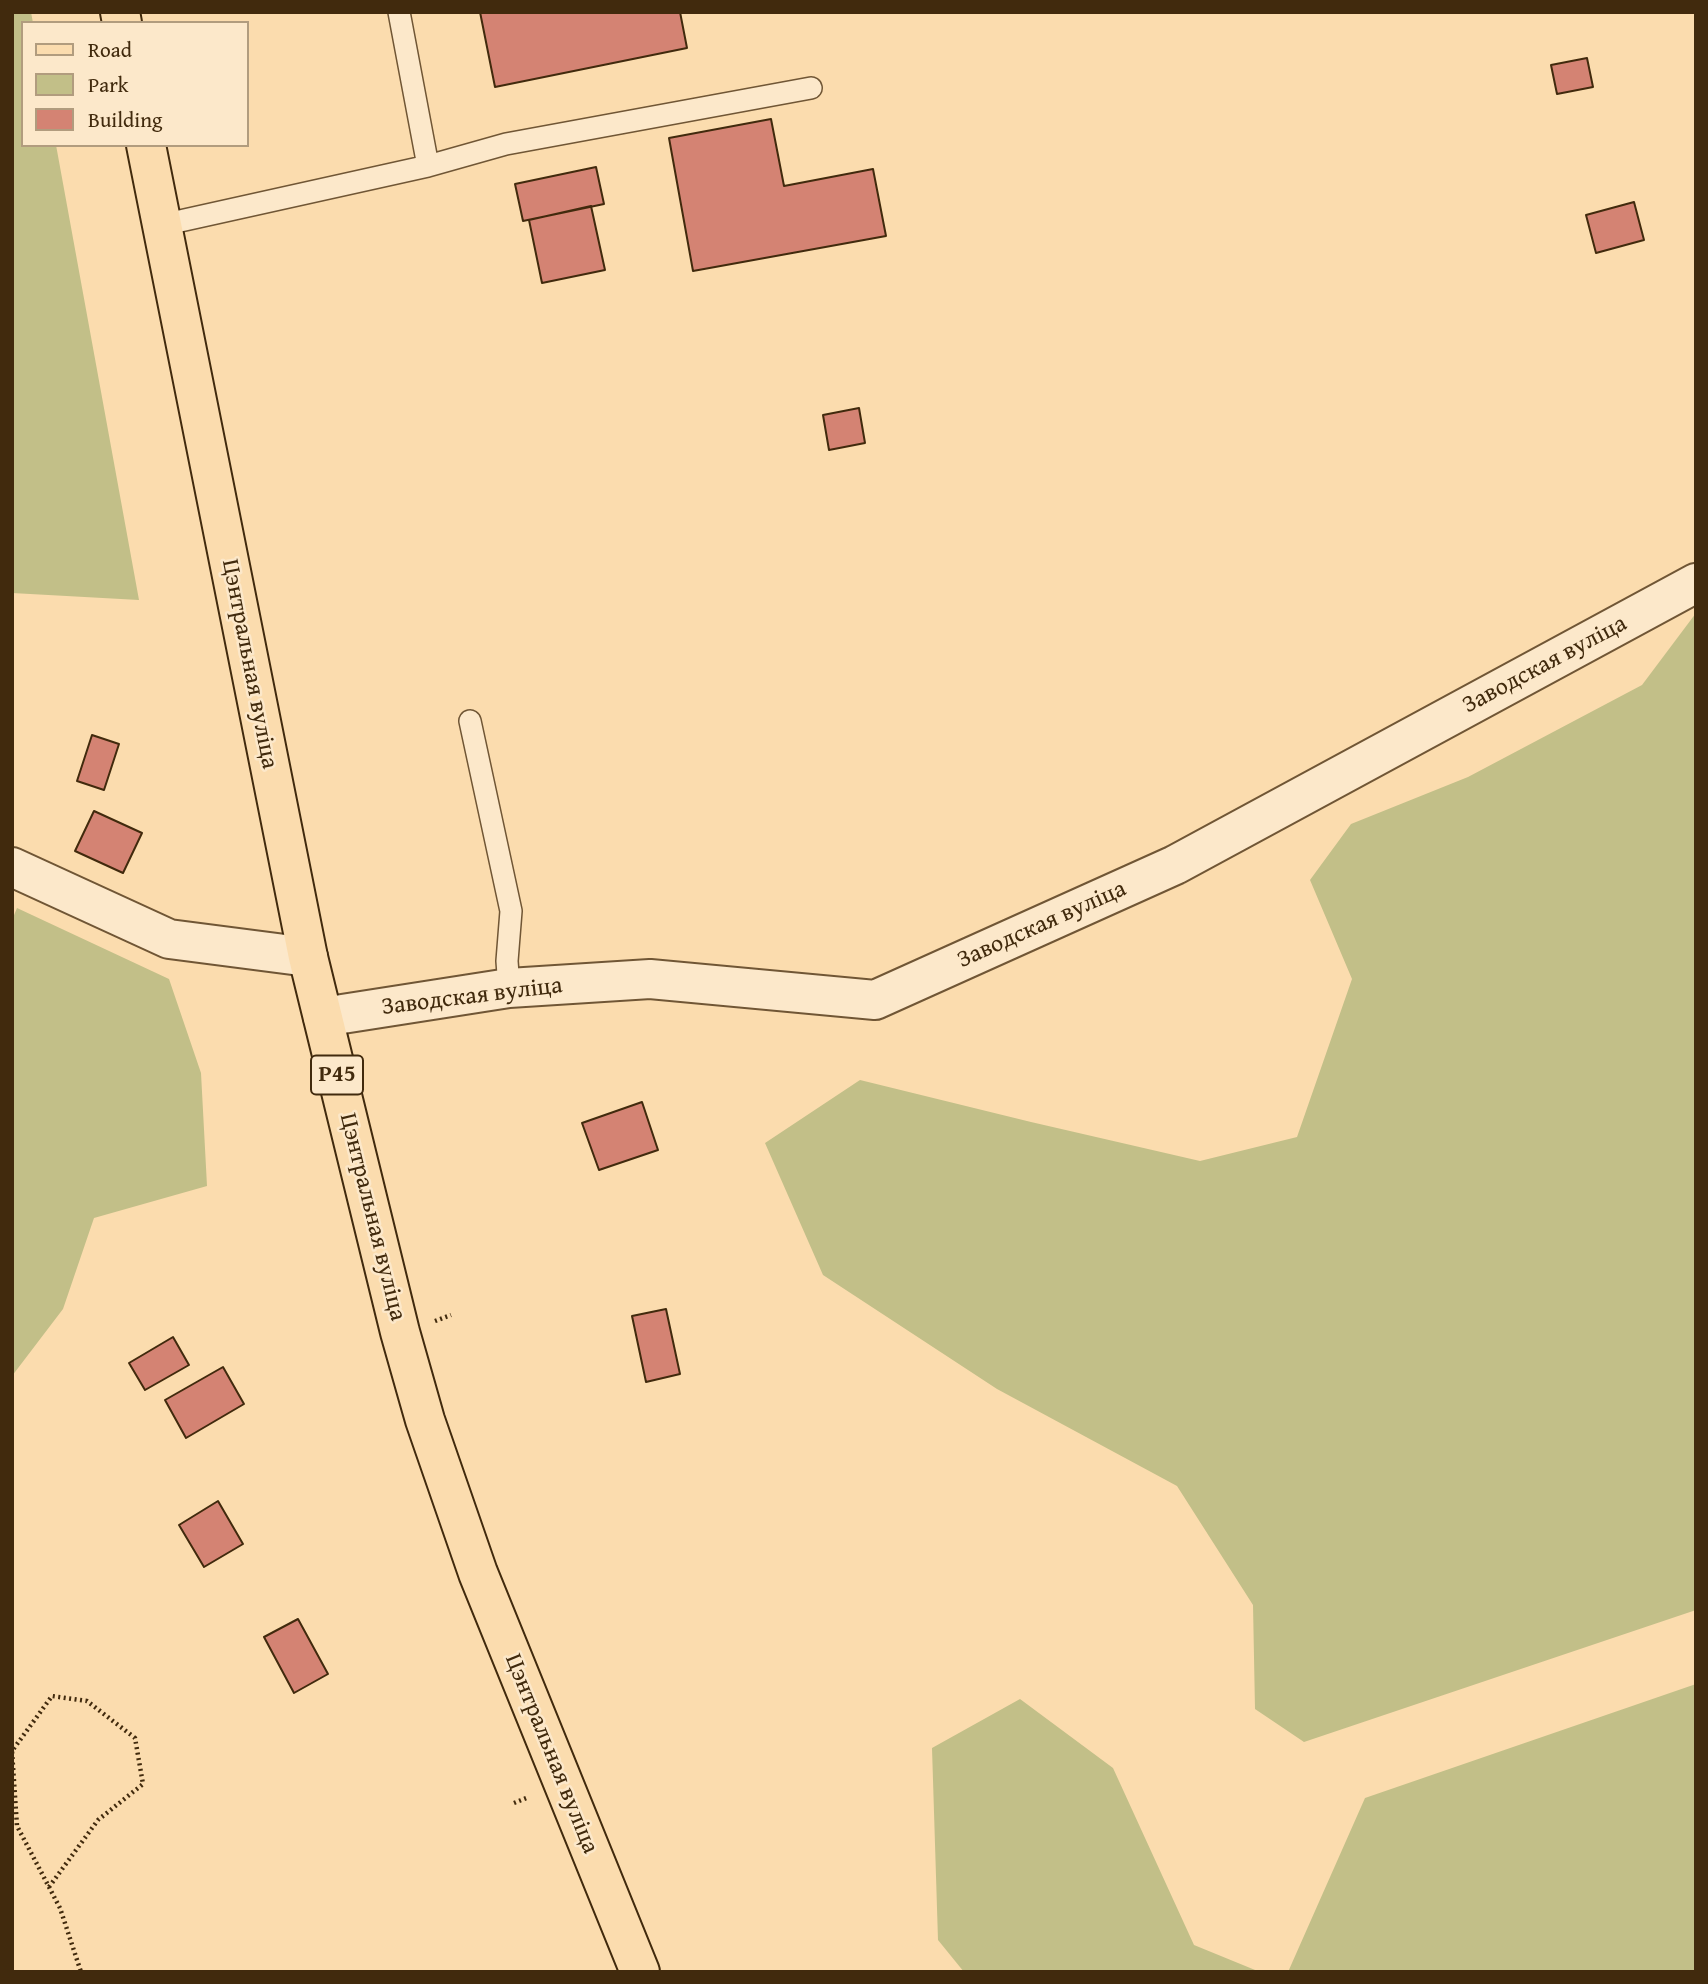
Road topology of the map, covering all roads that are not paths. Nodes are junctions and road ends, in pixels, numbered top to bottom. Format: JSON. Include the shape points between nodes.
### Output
{"nodes":[{"id":1,"x":398,"y":12,"type":"edge"},
{"id":2,"x":811,"y":88,"type":"dead end"},
{"id":3,"x":146,"y":147,"type":"edge"},
{"id":4,"x":428,"y":166,"type":"junction"},
{"id":5,"x":162,"y":225,"type":"junction"},
{"id":6,"x":1696,"y":583,"type":"edge"},
{"id":7,"x":470,"y":721,"type":"dead end"},
{"id":8,"x":12,"y":867,"type":"edge"},
{"id":9,"x":308,"y":957,"type":"junction"},
{"id":10,"x":509,"y":988,"type":"junction"},
{"id":11,"x":323,"y":1017,"type":"junction"},
{"id":12,"x":640,"y":1972,"type":"edge"}],
"edges":[{"from":1,"to":4,"type":"lane"},
{"from":2,"to":4,"type":"lane","via":[[506,144]]},
{"from":3,"to":5,"type":"main road","name":"Цэнтральная вуліца","number":"Р45"},
{"from":4,"to":5,"type":"lane"},
{"from":5,"to":9,"type":"main road","name":"Цэнтральная вуліца","number":"Р45"},
{"from":6,"to":10,"type":"street","name":"Заводская вуліца","via":[[1175,865],[875,1000],[650,979]]},
{"from":7,"to":10,"type":"lane","via":[[511,911]]},
{"from":8,"to":9,"type":"street","via":[[169,939]]},
{"from":9,"to":11,"type":"main road","name":"Цэнтральная вуліца","number":"Р45"},
{"from":10,"to":11,"type":"street","name":"Заводская вуліца"},
{"from":11,"to":12,"type":"main road","name":"Цэнтральная вуліца","number":"Р45","via":[[425,1420],[478,1573]]}]}
